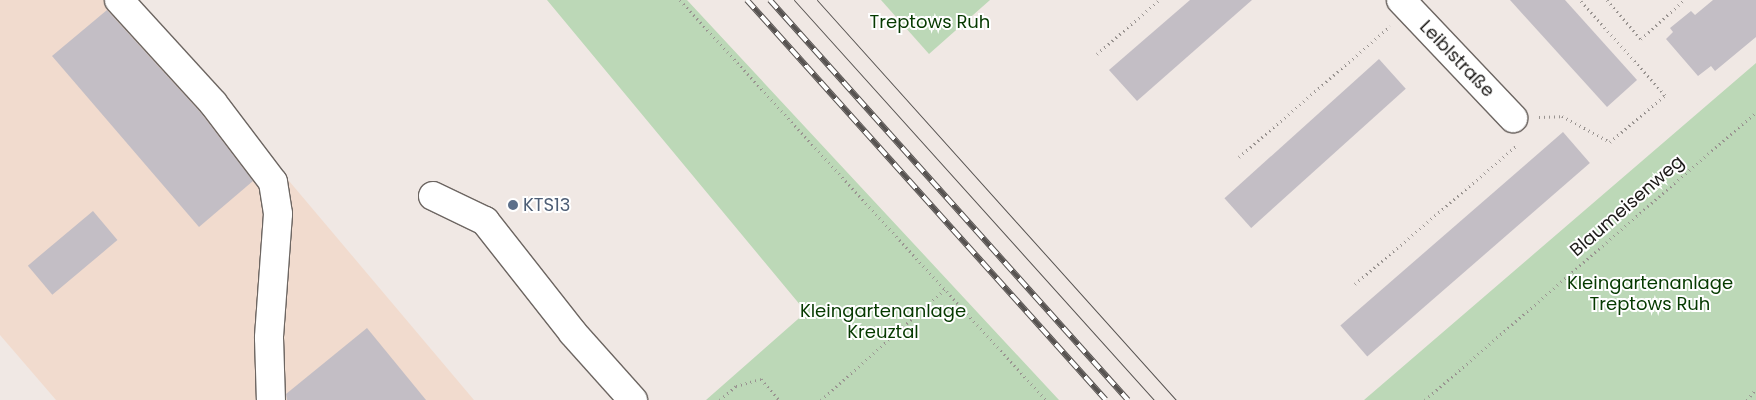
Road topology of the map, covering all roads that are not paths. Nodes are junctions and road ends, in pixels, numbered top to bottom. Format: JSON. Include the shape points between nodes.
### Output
{"nodes":[{"id":1,"x":119,"y":0,"type":"edge"},
{"id":2,"x":1405,"y":4,"type":"edge"},
{"id":3,"x":1513,"y":118,"type":"road end"},
{"id":4,"x":433,"y":196,"type":"dead end"},
{"id":5,"x":270,"y":400,"type":"edge"},
{"id":6,"x":633,"y":400,"type":"edge"}],
"edges":[{"from":1,"to":5,"type":"street","via":[[213,103],[273,182],[278,214],[269,338]]},
{"from":2,"to":3,"type":"street","name":"Leiblstraße"},
{"from":4,"to":6,"type":"street","via":[[485,221],[573,334]]}]}
